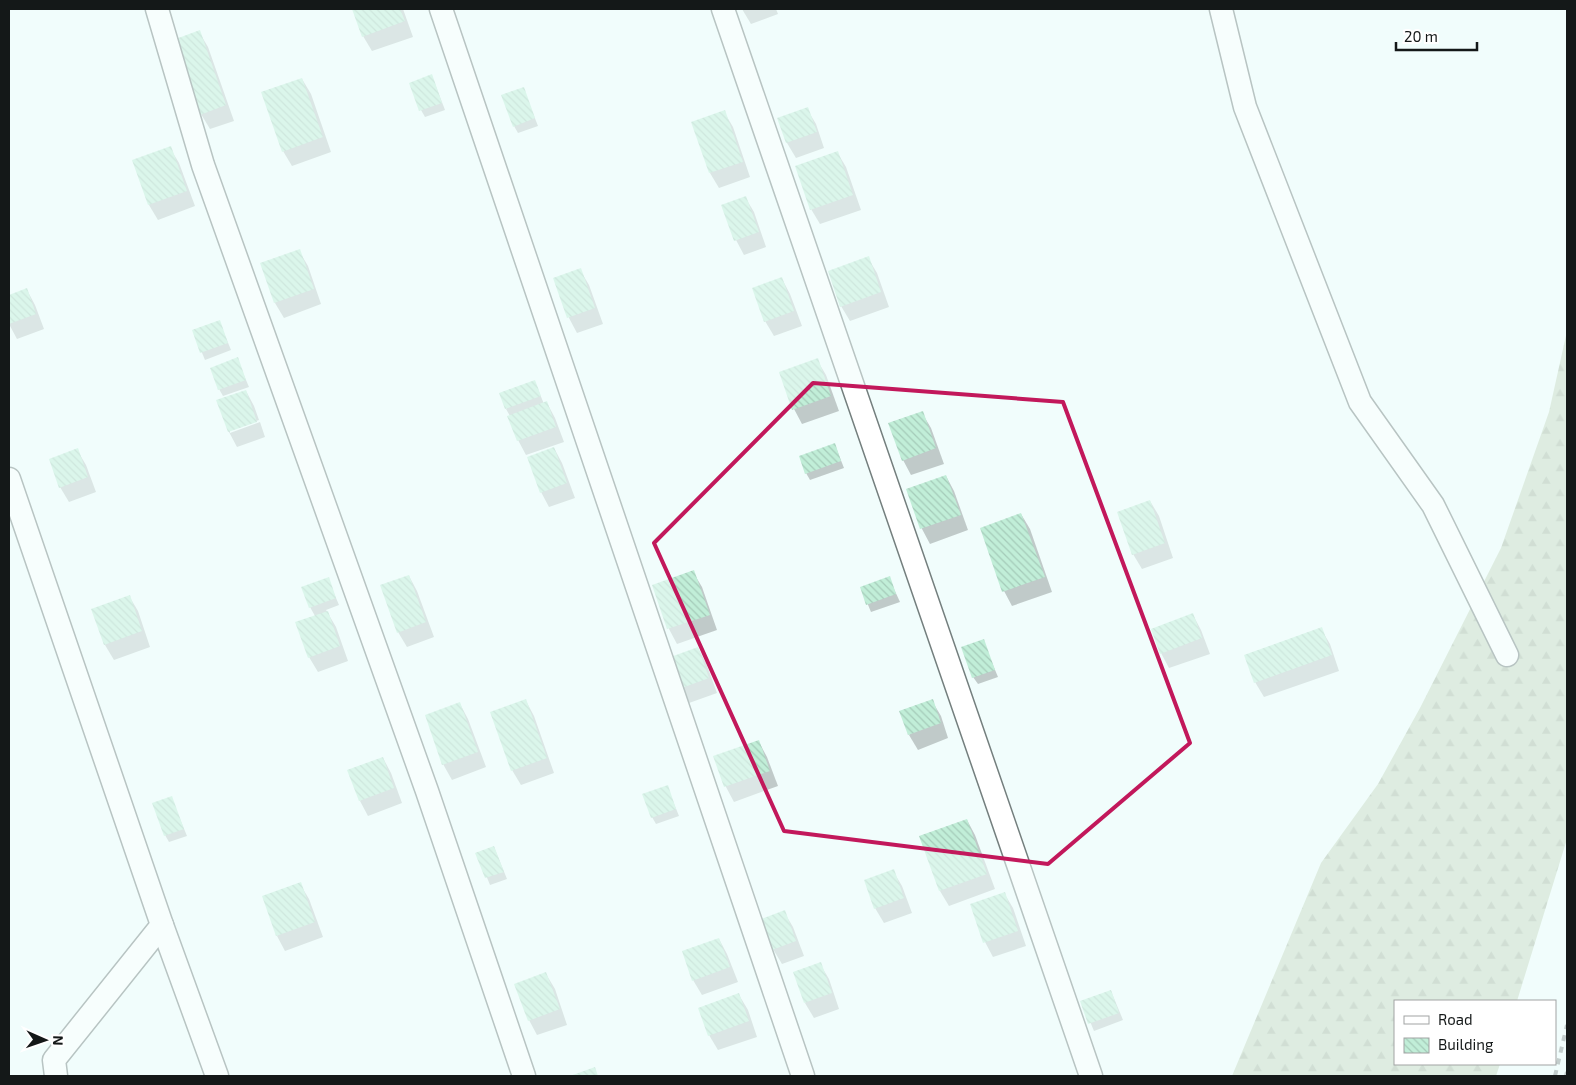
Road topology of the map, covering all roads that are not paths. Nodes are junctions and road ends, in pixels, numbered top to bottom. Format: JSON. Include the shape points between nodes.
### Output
{"nodes":[{"id":1,"x":157,"y":9,"type":"edge"},
{"id":2,"x":441,"y":9,"type":"edge"},
{"id":3,"x":723,"y":9,"type":"edge"},
{"id":4,"x":1221,"y":9,"type":"edge"},
{"id":5,"x":9,"y":479,"type":"edge"},
{"id":6,"x":1507,"y":655,"type":"dead end"},
{"id":7,"x":162,"y":925,"type":"junction"},
{"id":8,"x":56,"y":1076,"type":"edge"},
{"id":9,"x":216,"y":1076,"type":"edge"},
{"id":10,"x":524,"y":1076,"type":"edge"},
{"id":11,"x":803,"y":1076,"type":"edge"},
{"id":12,"x":1091,"y":1076,"type":"edge"}],
"edges":[{"from":1,"to":10,"type":"street","via":[[203,165],[424,782]]},
{"from":2,"to":11,"type":"street"},
{"from":3,"to":12,"type":"street"},
{"from":4,"to":6,"type":"street","via":[[1245,108],[1360,402],[1433,505]]},
{"from":5,"to":7,"type":"street"},
{"from":7,"to":8,"type":"street","via":[[54,1060]]},
{"from":7,"to":9,"type":"street"}]}
